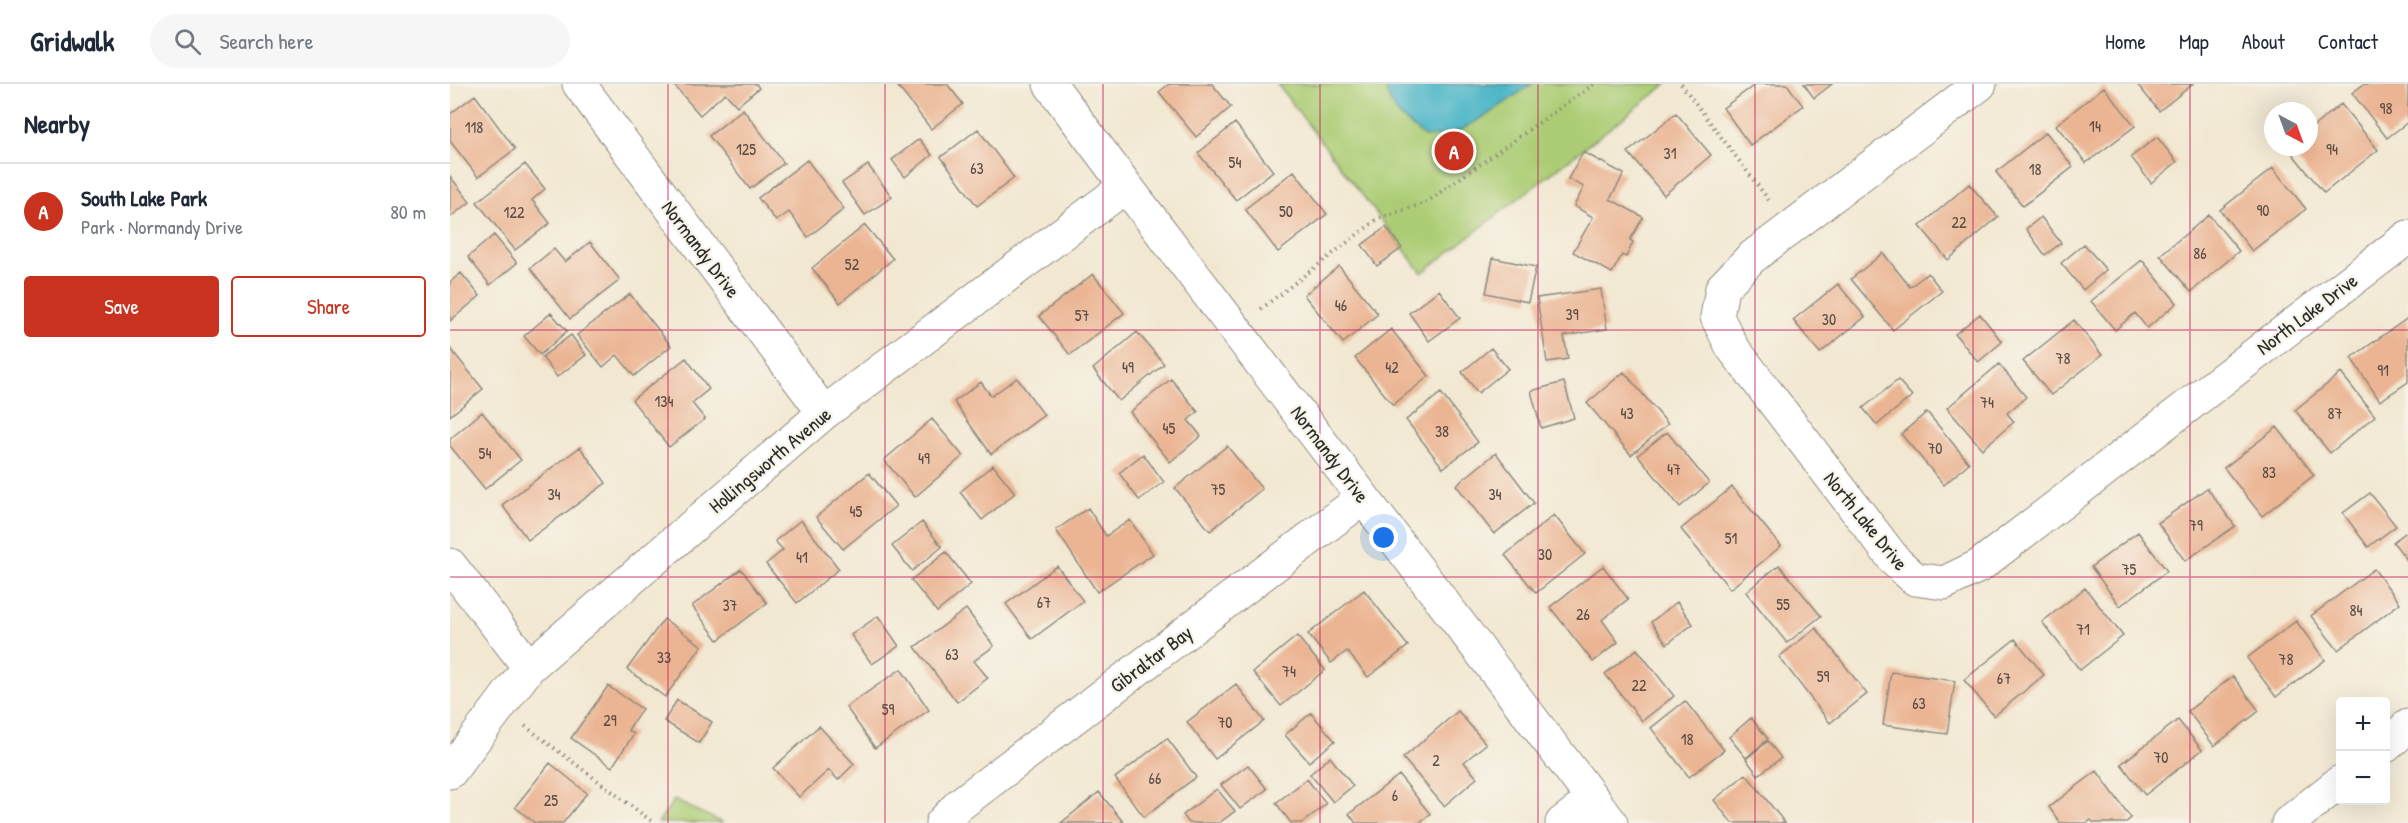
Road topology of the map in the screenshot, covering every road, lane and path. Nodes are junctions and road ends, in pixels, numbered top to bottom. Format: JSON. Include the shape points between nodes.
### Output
{"nodes":[{"id":1,"x":579,"y":84,"type":"edge"},
{"id":2,"x":1050,"y":84,"type":"edge"},
{"id":3,"x":1594,"y":84,"type":"edge"},
{"id":4,"x":1681,"y":84,"type":"edge"},
{"id":5,"x":1980,"y":84,"type":"edge"},
{"id":6,"x":1126,"y":186,"type":"junction"},
{"id":7,"x":1790,"y":228,"type":"junction"},
{"id":8,"x":2408,"y":237,"type":"edge"},
{"id":9,"x":1235,"y":330,"type":"junction"},
{"id":10,"x":824,"y":413,"type":"junction"},
{"id":11,"x":1363,"y":498,"type":"junction"},
{"id":12,"x":450,"y":565,"type":"edge"},
{"id":13,"x":529,"y":667,"type":"junction"},
{"id":14,"x":499,"y":707,"type":"junction"},
{"id":15,"x":2408,"y":726,"type":"edge"},
{"id":16,"x":2390,"y":742,"type":"edge"},
{"id":17,"x":450,"y":772,"type":"edge"},
{"id":18,"x":2336,"y":785,"type":"edge"},
{"id":19,"x":1602,"y":811,"type":"edge"},
{"id":20,"x":654,"y":823,"type":"edge"},
{"id":21,"x":942,"y":823,"type":"edge"},
{"id":22,"x":1562,"y":823,"type":"edge"},
{"id":23,"x":2288,"y":823,"type":"edge"}],
"edges":[{"from":1,"to":10,"type":"street","name":"Normandy Drive"},
{"from":2,"to":6,"type":"street","name":"Normandy Drive"},
{"from":3,"to":9,"type":"path","via":[[1425,203],[1379,218]]},
{"from":4,"to":7,"type":"path"},
{"from":5,"to":7,"type":"street","name":"North Lake Drive"},
{"from":6,"to":9,"type":"street","name":"Normandy Drive"},
{"from":6,"to":10,"type":"street","name":"Hollingsworth Avenue"},
{"from":7,"to":8,"type":"street","name":"North Lake Drive","via":[[1751,258],[1722,288],[1717,317],[1732,347],[1896,562],[1915,579],[1944,583],[1978,566]]},
{"from":9,"to":11,"type":"street","name":"Normandy Drive"},
{"from":10,"to":13,"type":"street","name":"Hollingsworth Avenue"},
{"from":11,"to":19,"type":"street","name":"Normandy Drive"},
{"from":11,"to":21,"type":"street","name":"Gibraltar Bay","via":[[959,805]]},
{"from":12,"to":13,"type":"street"},
{"from":13,"to":14,"type":"street","name":"Hollingsworth Avenue"},
{"from":14,"to":17,"type":"street","name":"Hollingsworth Avenue"},
{"from":14,"to":20,"type":"path"},
{"from":15,"to":16,"type":"street"},
{"from":18,"to":23,"type":"street"},
{"from":19,"to":22,"type":"street"}]}
